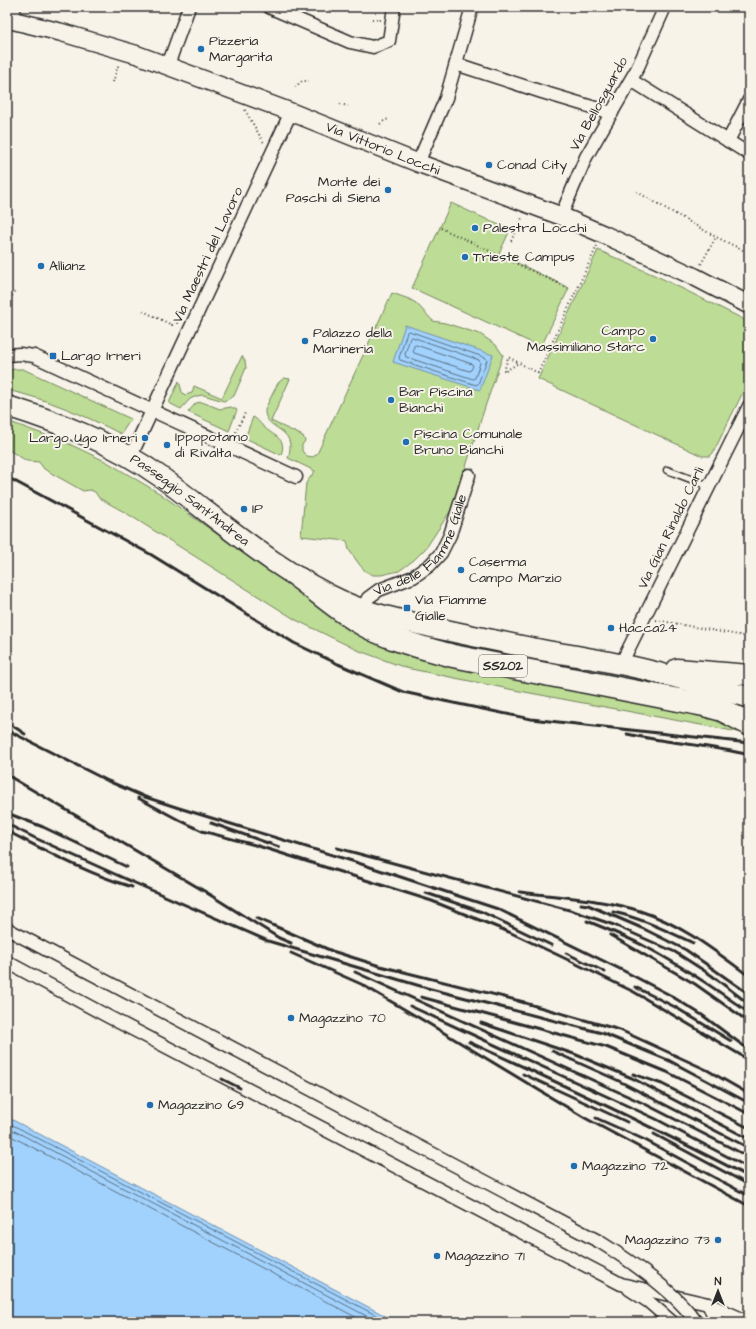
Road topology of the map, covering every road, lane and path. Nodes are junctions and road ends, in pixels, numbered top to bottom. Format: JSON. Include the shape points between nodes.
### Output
{"nodes":[{"id":1,"x":189,"y":7,"type":"edge"},
{"id":2,"x":269,"y":7,"type":"edge"},
{"id":3,"x":394,"y":7,"type":"edge"},
{"id":4,"x":472,"y":7,"type":"edge"},
{"id":5,"x":665,"y":7,"type":"edge"},
{"id":6,"x":11,"y":15,"type":"edge"},
{"id":7,"x":119,"y":62,"type":"dead end"},
{"id":8,"x":456,"y":64,"type":"junction"},
{"id":9,"x":168,"y":65,"type":"junction"},
{"id":10,"x":631,"y":80,"type":"junction"},
{"id":11,"x":309,"y":81,"type":"dead end"},
{"id":12,"x":113,"y":82,"type":"dead end"},
{"id":13,"x":295,"y":86,"type":"dead end"},
{"id":14,"x":749,"y":100,"type":"edge"},
{"id":15,"x":340,"y":104,"type":"dead end"},
{"id":16,"x":348,"y":106,"type":"dead end"},
{"id":17,"x":245,"y":110,"type":"dead end"},
{"id":18,"x":291,"y":112,"type":"junction"},
{"id":19,"x":612,"y":113,"type":"junction"},
{"id":20,"x":390,"y":119,"type":"dead end"},
{"id":21,"x":380,"y":124,"type":"dead end"},
{"id":22,"x":728,"y":141,"type":"junction"},
{"id":23,"x":266,"y":146,"type":"dead end"},
{"id":24,"x":749,"y":154,"type":"edge"},
{"id":25,"x":418,"y":163,"type":"junction"},
{"id":26,"x":637,"y":192,"type":"dead end"},
{"id":27,"x":524,"y":215,"type":"dead end"},
{"id":28,"x":561,"y":216,"type":"junction"},
{"id":29,"x":441,"y":228,"type":"dead end"},
{"id":30,"x":716,"y":237,"type":"junction"},
{"id":31,"x":512,"y":241,"type":"dead end"},
{"id":32,"x":598,"y":244,"type":"dead end"},
{"id":33,"x":749,"y":253,"type":"edge"},
{"id":34,"x":699,"y":269,"type":"dead end"},
{"id":35,"x":568,"y":288,"type":"dead end"},
{"id":36,"x":14,"y":292,"type":"dead end"},
{"id":37,"x":749,"y":305,"type":"edge"},
{"id":38,"x":7,"y":307,"type":"edge"},
{"id":39,"x":142,"y":311,"type":"dead end"},
{"id":40,"x":182,"y":314,"type":"dead end"},
{"id":41,"x":7,"y":355,"type":"edge"},
{"id":42,"x":517,"y":364,"type":"dead end"},
{"id":43,"x":7,"y":406,"type":"edge"},
{"id":44,"x":749,"y":406,"type":"edge"},
{"id":45,"x":152,"y":411,"type":"junction"},
{"id":46,"x":245,"y":413,"type":"dead end"},
{"id":47,"x":234,"y":436,"type":"dead end"},
{"id":48,"x":130,"y":458,"type":"junction"},
{"id":49,"x":667,"y":470,"type":"dead end"},
{"id":50,"x":469,"y":475,"type":"dead end"},
{"id":51,"x":296,"y":477,"type":"dead end"},
{"id":52,"x":709,"y":486,"type":"junction"},
{"id":53,"x":300,"y":579,"type":"junction"},
{"id":54,"x":363,"y":609,"type":"junction"},
{"id":55,"x":655,"y":620,"type":"dead end"},
{"id":56,"x":749,"y":637,"type":"edge"},
{"id":57,"x":620,"y":664,"type":"junction"},
{"id":58,"x":749,"y":675,"type":"edge"},
{"id":59,"x":747,"y":698,"type":"edge"},
{"id":60,"x":749,"y":724,"type":"edge"},
{"id":61,"x":7,"y":929,"type":"edge"},
{"id":62,"x":7,"y":962,"type":"edge"},
{"id":63,"x":621,"y":1284,"type":"junction"},
{"id":64,"x":708,"y":1304,"type":"junction"},
{"id":65,"x":672,"y":1322,"type":"edge"},
{"id":66,"x":696,"y":1322,"type":"edge"},
{"id":67,"x":717,"y":1322,"type":"edge"},
{"id":68,"x":749,"y":1322,"type":"edge"}],
"edges":[{"from":1,"to":9,"type":"street"},
{"from":2,"to":3,"type":"street","via":[[350,42],[373,47],[389,41]]},
{"from":4,"to":8,"type":"street"},
{"from":5,"to":10,"type":"street","name":"Via Bellosguardo"},
{"from":6,"to":9,"type":"main road","name":"Via Vittorio Locchi"},
{"from":7,"to":12,"type":"path"},
{"from":8,"to":19,"type":"street"},
{"from":8,"to":25,"type":"street","via":[[446,98]]},
{"from":9,"to":18,"type":"main road","name":"Via Vittorio Locchi"},
{"from":10,"to":19,"type":"street","name":"Via Bellosguardo"},
{"from":10,"to":22,"type":"street"},
{"from":11,"to":13,"type":"path","via":[[302,81]]},
{"from":14,"to":22,"type":"street"},
{"from":15,"to":16,"type":"path"},
{"from":17,"to":23,"type":"path"},
{"from":18,"to":25,"type":"main road","name":"Via Vittorio Locchi"},
{"from":18,"to":45,"type":"street","name":"Via Maestri del Lavoro"},
{"from":19,"to":28,"type":"street","name":"Via Bellosguardo","via":[[586,157]]},
{"from":20,"to":21,"type":"path"},
{"from":22,"to":24,"type":"street"},
{"from":25,"to":28,"type":"main road","name":"Via Vittorio Locchi"},
{"from":26,"to":30,"type":"path"},
{"from":27,"to":31,"type":"path"},
{"from":28,"to":37,"type":"main road","name":"Via Vittorio Locchi"},
{"from":29,"to":35,"type":"path"},
{"from":30,"to":33,"type":"path"},
{"from":30,"to":34,"type":"path"},
{"from":32,"to":42,"type":"path","via":[[538,373],[508,357],[504,372]]},
{"from":36,"to":38,"type":"path"},
{"from":39,"to":40,"type":"path","via":[[172,325],[174,321],[177,323]]},
{"from":41,"to":45,"type":"street","via":[[34,356]]},
{"from":43,"to":48,"type":"main road","name":"Passeggio Sant'Andrea","via":[[92,437]]},
{"from":44,"to":52,"type":"street","name":"Via Gian Rinaldo Carli"},
{"from":45,"to":48,"type":"street"},
{"from":45,"to":51,"type":"street"},
{"from":46,"to":47,"type":"path"},
{"from":48,"to":53,"type":"main road","name":"Passeggio Sant'Andrea","via":[[161,477],[259,552]]},
{"from":49,"to":52,"type":"lane"},
{"from":50,"to":54,"type":"street","name":"Via delle Fiamme Gialle","via":[[450,535],[441,553],[413,577],[379,590],[368,598]]},
{"from":52,"to":57,"type":"street","name":"Via Gian Rinaldo Carli"},
{"from":53,"to":54,"type":"main road","name":"Via delle Fiamme Gialle","via":[[347,604]]},
{"from":53,"to":60,"type":"highway","number":"SS202","via":[[358,622],[387,636],[453,656],[704,705],[722,710]]},
{"from":54,"to":57,"type":"main road","name":"Via delle Fiamme Gialle","via":[[492,640]]},
{"from":55,"to":56,"type":"path"},
{"from":57,"to":58,"type":"main road","name":"Via delle Fiamme Gialle"},
{"from":57,"to":59,"type":"main road","name":"Via delle Fiamme Gialle"},
{"from":61,"to":66,"type":"street","bridge":true,"via":[[600,1242],[655,1281],[680,1303]]},
{"from":62,"to":63,"type":"street"},
{"from":63,"to":64,"type":"street"},
{"from":63,"to":65,"type":"street","via":[[649,1302]]},
{"from":64,"to":67,"type":"street"},
{"from":64,"to":68,"type":"street"}]}
